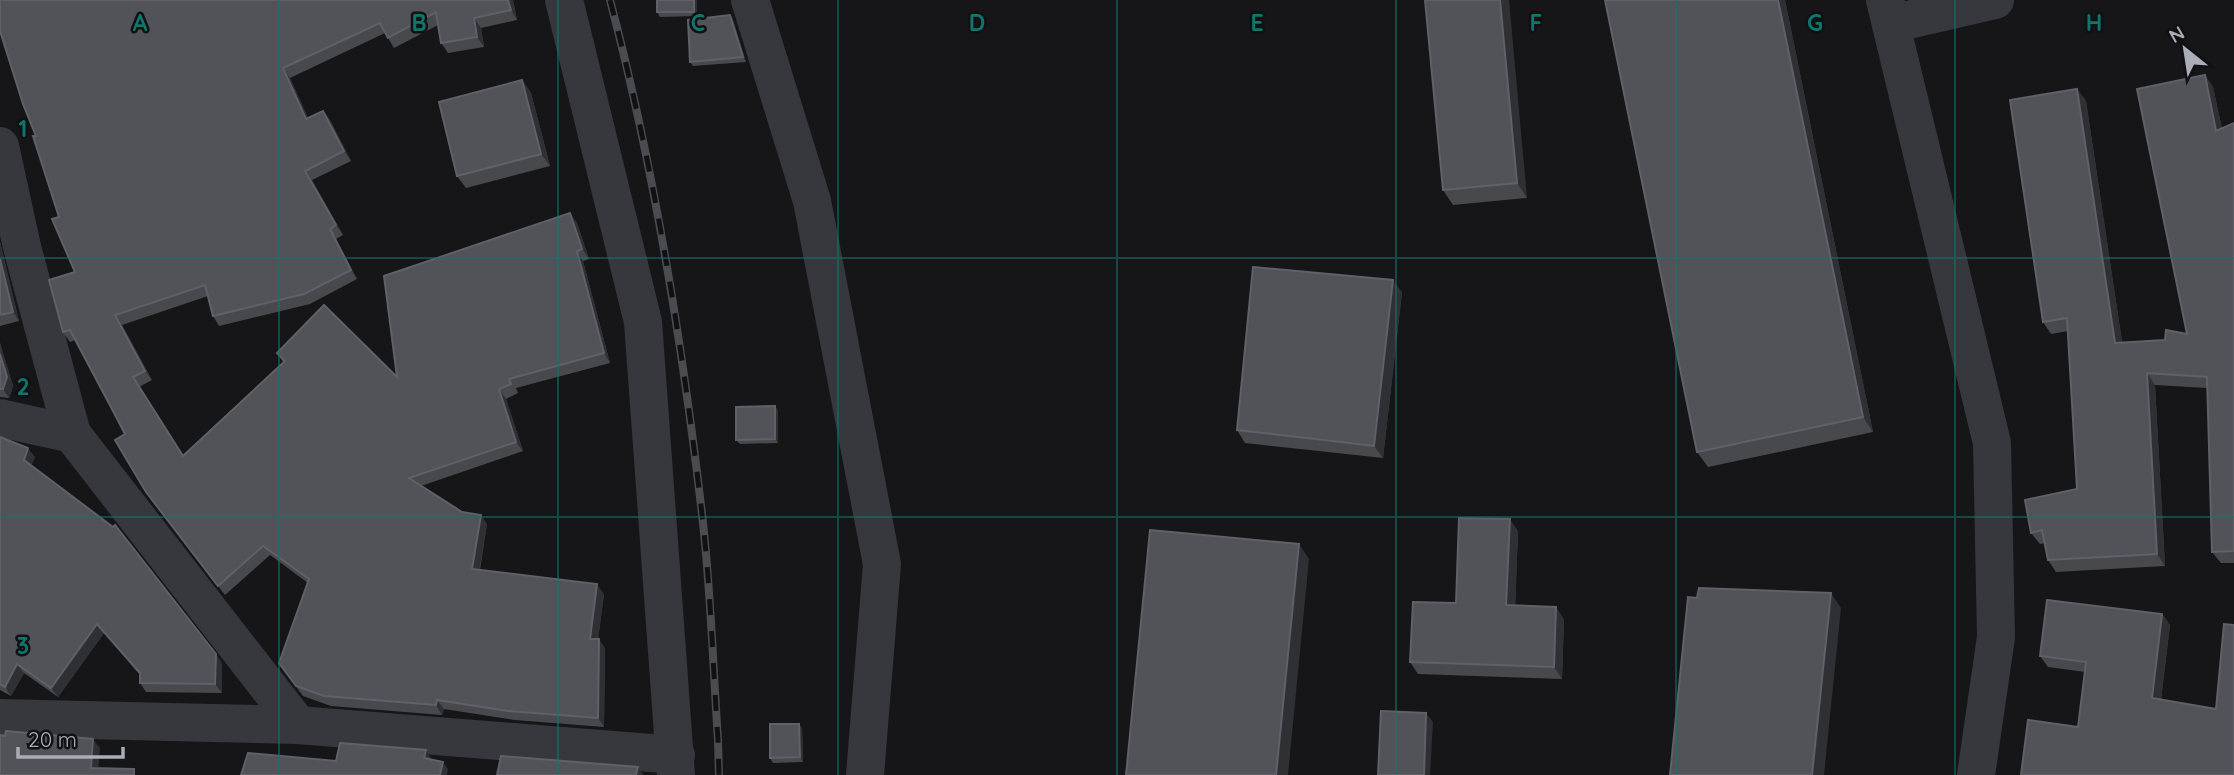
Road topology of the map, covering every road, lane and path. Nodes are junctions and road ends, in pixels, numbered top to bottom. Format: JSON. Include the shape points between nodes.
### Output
{"nodes":[{"id":1,"x":564,"y":0,"type":"edge"},
{"id":2,"x":750,"y":0,"type":"edge"},
{"id":3,"x":1995,"y":0,"type":"edge"},
{"id":4,"x":1888,"y":12,"type":"edge"},
{"id":5,"x":0,"y":146,"type":"edge"},
{"id":6,"x":0,"y":418,"type":"edge"},
{"id":7,"x":72,"y":434,"type":"junction"},
{"id":8,"x":0,"y":718,"type":"edge"},
{"id":9,"x":298,"y":725,"type":"junction"},
{"id":10,"x":676,"y":765,"type":"edge"},
{"id":11,"x":865,"y":775,"type":"edge"},
{"id":12,"x":1976,"y":775,"type":"edge"}],
"edges":[{"from":1,"to":10,"type":"street","via":[[643,322]]},
{"from":2,"to":11,"type":"street","via":[[812,201],[882,564]]},
{"from":3,"to":4,"type":"street"},
{"from":4,"to":12,"type":"street","via":[[1992,443],[1996,637]]},
{"from":5,"to":7,"type":"street"},
{"from":6,"to":7,"type":"street"},
{"from":7,"to":9,"type":"street"},
{"from":8,"to":9,"type":"street"},
{"from":9,"to":10,"type":"street"}]}
